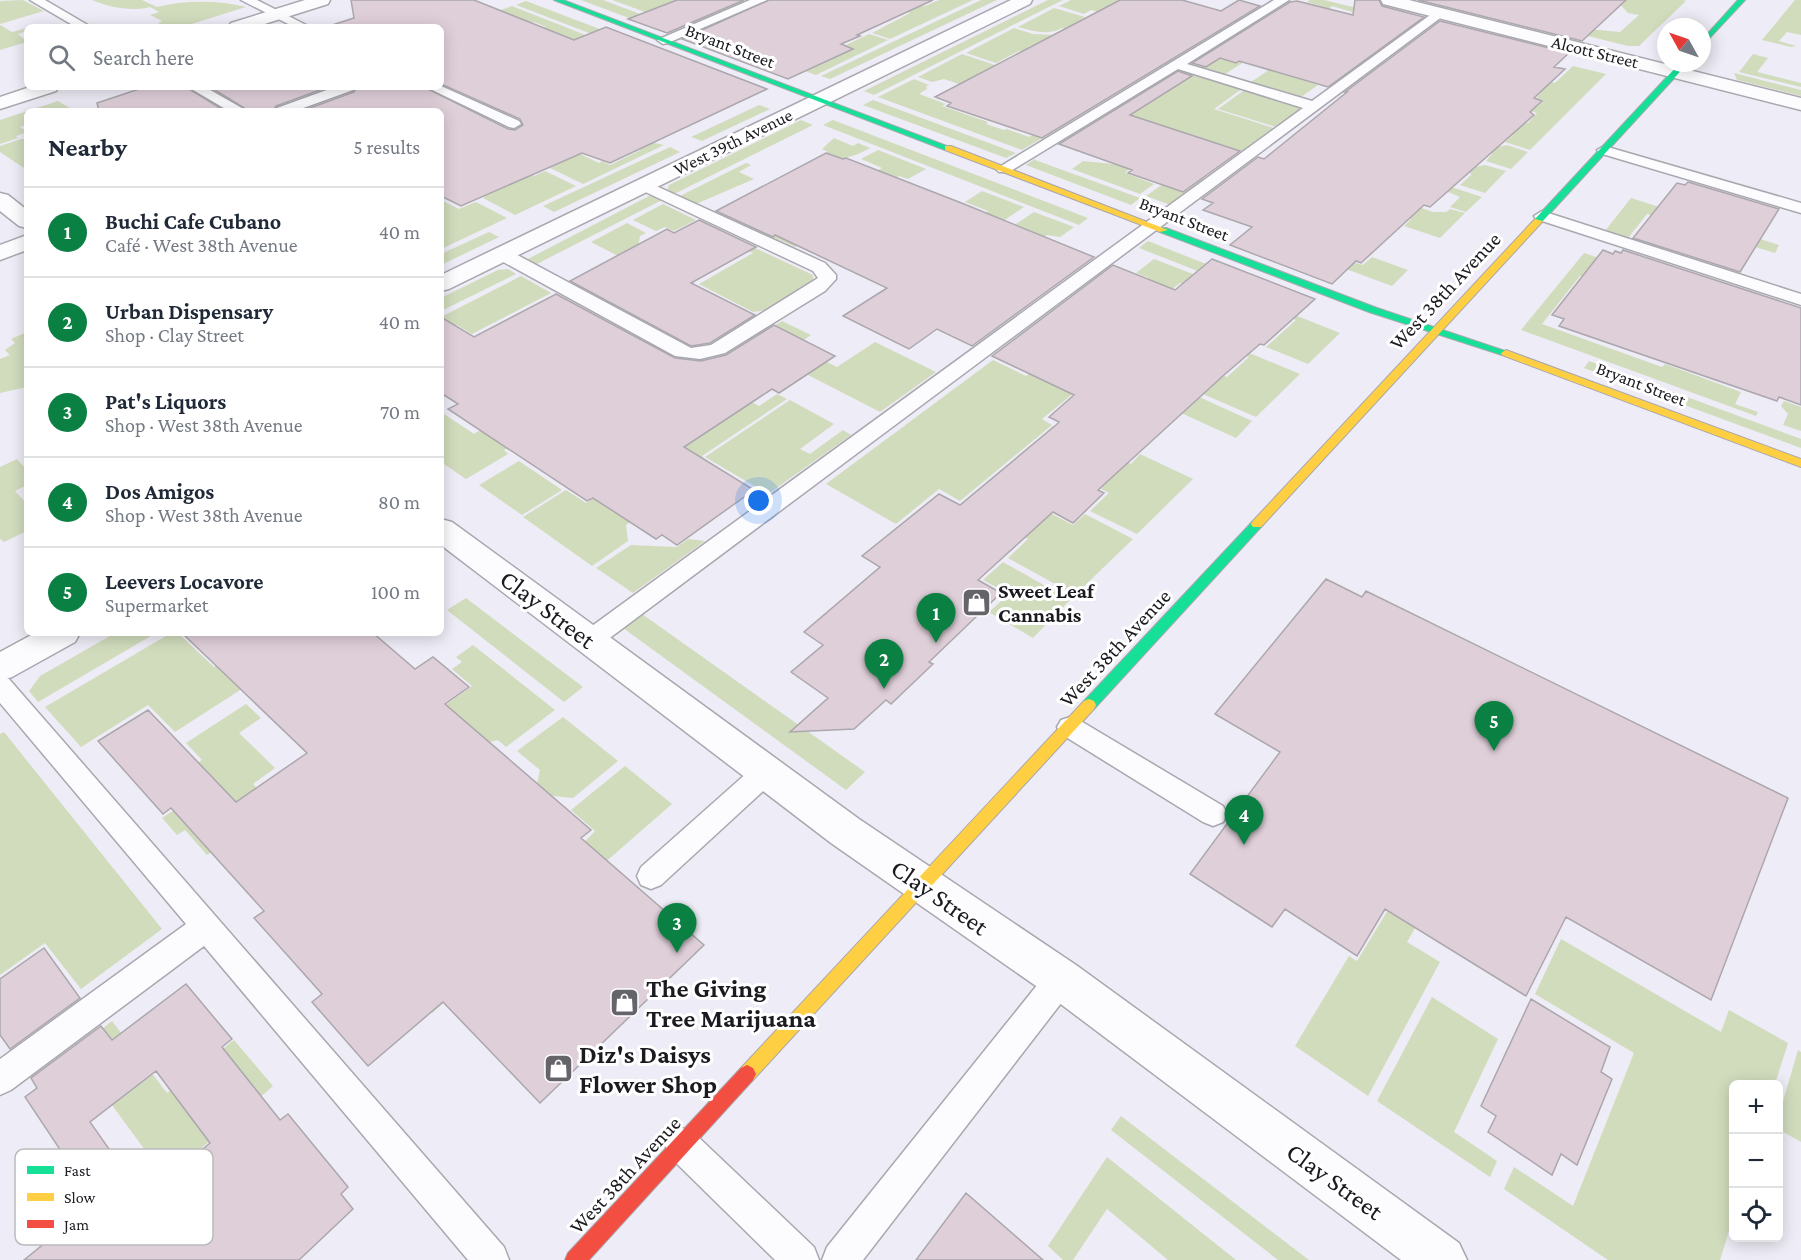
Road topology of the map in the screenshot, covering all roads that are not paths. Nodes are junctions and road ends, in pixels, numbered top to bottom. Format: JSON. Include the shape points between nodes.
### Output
{"nodes":[{"id":1,"x":36,"y":0,"type":"edge"},
{"id":2,"x":247,"y":0,"type":"edge"},
{"id":3,"x":322,"y":0,"type":"edge"},
{"id":4,"x":557,"y":0,"type":"edge"},
{"id":5,"x":761,"y":0,"type":"edge"},
{"id":6,"x":1024,"y":0,"type":"edge"},
{"id":7,"x":1283,"y":0,"type":"edge"},
{"id":8,"x":1389,"y":0,"type":"edge"},
{"id":9,"x":1743,"y":0,"type":"edge"},
{"id":10,"x":1441,"y":13,"type":"junction"},
{"id":11,"x":277,"y":14,"type":"junction"},
{"id":12,"x":80,"y":24,"type":"edge"},
{"id":13,"x":246,"y":24,"type":"edge"},
{"id":14,"x":298,"y":24,"type":"edge"},
{"id":15,"x":1711,"y":34,"type":"edge"},
{"id":16,"x":663,"y":40,"type":"junction"},
{"id":17,"x":1657,"y":63,"type":"edge"},
{"id":18,"x":1177,"y":64,"type":"junction"},
{"id":19,"x":1676,"y":72,"type":"edge"},
{"id":20,"x":1693,"y":72,"type":"edge"},
{"id":21,"x":39,"y":90,"type":"edge"},
{"id":22,"x":201,"y":90,"type":"edge"},
{"id":23,"x":340,"y":90,"type":"edge"},
{"id":24,"x":440,"y":90,"type":"edge"},
{"id":25,"x":819,"y":100,"type":"junction"},
{"id":26,"x":0,"y":102,"type":"edge"},
{"id":27,"x":1801,"y":104,"type":"edge"},
{"id":28,"x":1315,"y":107,"type":"junction"},
{"id":29,"x":234,"y":108,"type":"edge"},
{"id":30,"x":290,"y":108,"type":"edge"},
{"id":31,"x":514,"y":124,"type":"dead end"},
{"id":32,"x":1604,"y":150,"type":"junction"},
{"id":33,"x":1004,"y":169,"type":"junction"},
{"id":34,"x":643,"y":185,"type":"junction"},
{"id":35,"x":0,"y":200,"type":"edge"},
{"id":36,"x":1801,"y":208,"type":"edge"},
{"id":37,"x":1542,"y":216,"type":"junction"},
{"id":38,"x":24,"y":218,"type":"edge"},
{"id":39,"x":1154,"y":226,"type":"junction"},
{"id":40,"x":24,"y":244,"type":"edge"},
{"id":41,"x":0,"y":253,"type":"edge"},
{"id":42,"x":502,"y":254,"type":"junction"},
{"id":43,"x":444,"y":283,"type":"edge"},
{"id":44,"x":1801,"y":300,"type":"edge"},
{"id":45,"x":1437,"y":330,"type":"junction"},
{"id":46,"x":1801,"y":464,"type":"edge"},
{"id":47,"x":444,"y":531,"type":"edge"},
{"id":48,"x":58,"y":636,"type":"edge"},
{"id":49,"x":590,"y":640,"type":"junction"},
{"id":50,"x":0,"y":668,"type":"edge"},
{"id":51,"x":0,"y":686,"type":"edge"},
{"id":52,"x":1070,"y":727,"type":"junction"},
{"id":53,"x":766,"y":772,"type":"junction"},
{"id":54,"x":1213,"y":814,"type":"dead end"},
{"id":55,"x":651,"y":876,"type":"dead end"},
{"id":56,"x":924,"y":885,"type":"junction"},
{"id":57,"x":206,"y":927,"type":"junction"},
{"id":58,"x":1060,"y":979,"type":"junction"},
{"id":59,"x":0,"y":1079,"type":"edge"},
{"id":60,"x":682,"y":1145,"type":"junction"},
{"id":61,"x":490,"y":1260,"type":"edge"},
{"id":62,"x":575,"y":1260,"type":"edge"},
{"id":63,"x":801,"y":1260,"type":"edge"},
{"id":64,"x":840,"y":1260,"type":"edge"},
{"id":65,"x":1442,"y":1260,"type":"edge"}],
"edges":[{"from":1,"to":12,"type":"lane"},
{"from":2,"to":11,"type":"lane"},
{"from":3,"to":11,"type":"street"},
{"from":4,"to":16,"type":"main road","name":"Bryant Street"},
{"from":5,"to":16,"type":"lane"},
{"from":6,"to":25,"type":"street","name":"West 39th Avenue"},
{"from":7,"to":18,"type":"lane"},
{"from":8,"to":10,"type":"street","name":"Alcott Street"},
{"from":9,"to":15,"type":"main road"},
{"from":10,"to":17,"type":"street","name":"Alcott Street"},
{"from":10,"to":28,"type":"lane"},
{"from":11,"to":13,"type":"street"},
{"from":11,"to":14,"type":"lane"},
{"from":16,"to":25,"type":"main road","name":"Bryant Street"},
{"from":18,"to":28,"type":"lane"},
{"from":18,"to":33,"type":"lane"},
{"from":19,"to":32,"type":"main road","name":"West 38th Avenue"},
{"from":20,"to":27,"type":"street","name":"Alcott Street"},
{"from":21,"to":26,"type":"street"},
{"from":22,"to":29,"type":"lane"},
{"from":23,"to":30,"type":"lane"},
{"from":24,"to":31,"type":"lane"},
{"from":25,"to":33,"type":"main road","name":"Bryant Street"},
{"from":25,"to":34,"type":"street","name":"West 39th Avenue"},
{"from":28,"to":39,"type":"lane"},
{"from":32,"to":36,"type":"lane"},
{"from":32,"to":37,"type":"main road","name":"West 38th Avenue"},
{"from":33,"to":39,"type":"main road","name":"Bryant Street"},
{"from":34,"to":42,"type":"street","name":"West 39th Avenue"},
{"from":34,"to":42,"type":"lane","via":[[819,267],[827,279],[718,349],[690,354]]},
{"from":35,"to":38,"type":"street"},
{"from":37,"to":44,"type":"lane"},
{"from":37,"to":45,"type":"main road","name":"West 38th Avenue"},
{"from":39,"to":45,"type":"main road","name":"Bryant Street","via":[[1373,310]]},
{"from":39,"to":49,"type":"lane"},
{"from":40,"to":41,"type":"street"},
{"from":42,"to":43,"type":"street","name":"West 39th Avenue"},
{"from":45,"to":46,"type":"main road","name":"Bryant Street"},
{"from":45,"to":52,"type":"main road","name":"West 38th Avenue"},
{"from":47,"to":49,"type":"street","name":"Clay Street"},
{"from":48,"to":50,"type":"street"},
{"from":49,"to":53,"type":"street","name":"Clay Street"},
{"from":51,"to":57,"type":"lane"},
{"from":52,"to":54,"type":"lane"},
{"from":52,"to":56,"type":"main road","name":"West 38th Avenue"},
{"from":53,"to":55,"type":"lane"},
{"from":53,"to":56,"type":"street","name":"Clay Street"},
{"from":56,"to":58,"type":"street","name":"Clay Street"},
{"from":56,"to":60,"type":"main road","name":"West 38th Avenue"},
{"from":57,"to":59,"type":"lane"},
{"from":57,"to":61,"type":"lane"},
{"from":58,"to":64,"type":"lane"},
{"from":58,"to":65,"type":"street","name":"Clay Street"},
{"from":60,"to":62,"type":"main road","name":"West 38th Avenue"},
{"from":60,"to":63,"type":"lane"}]}
